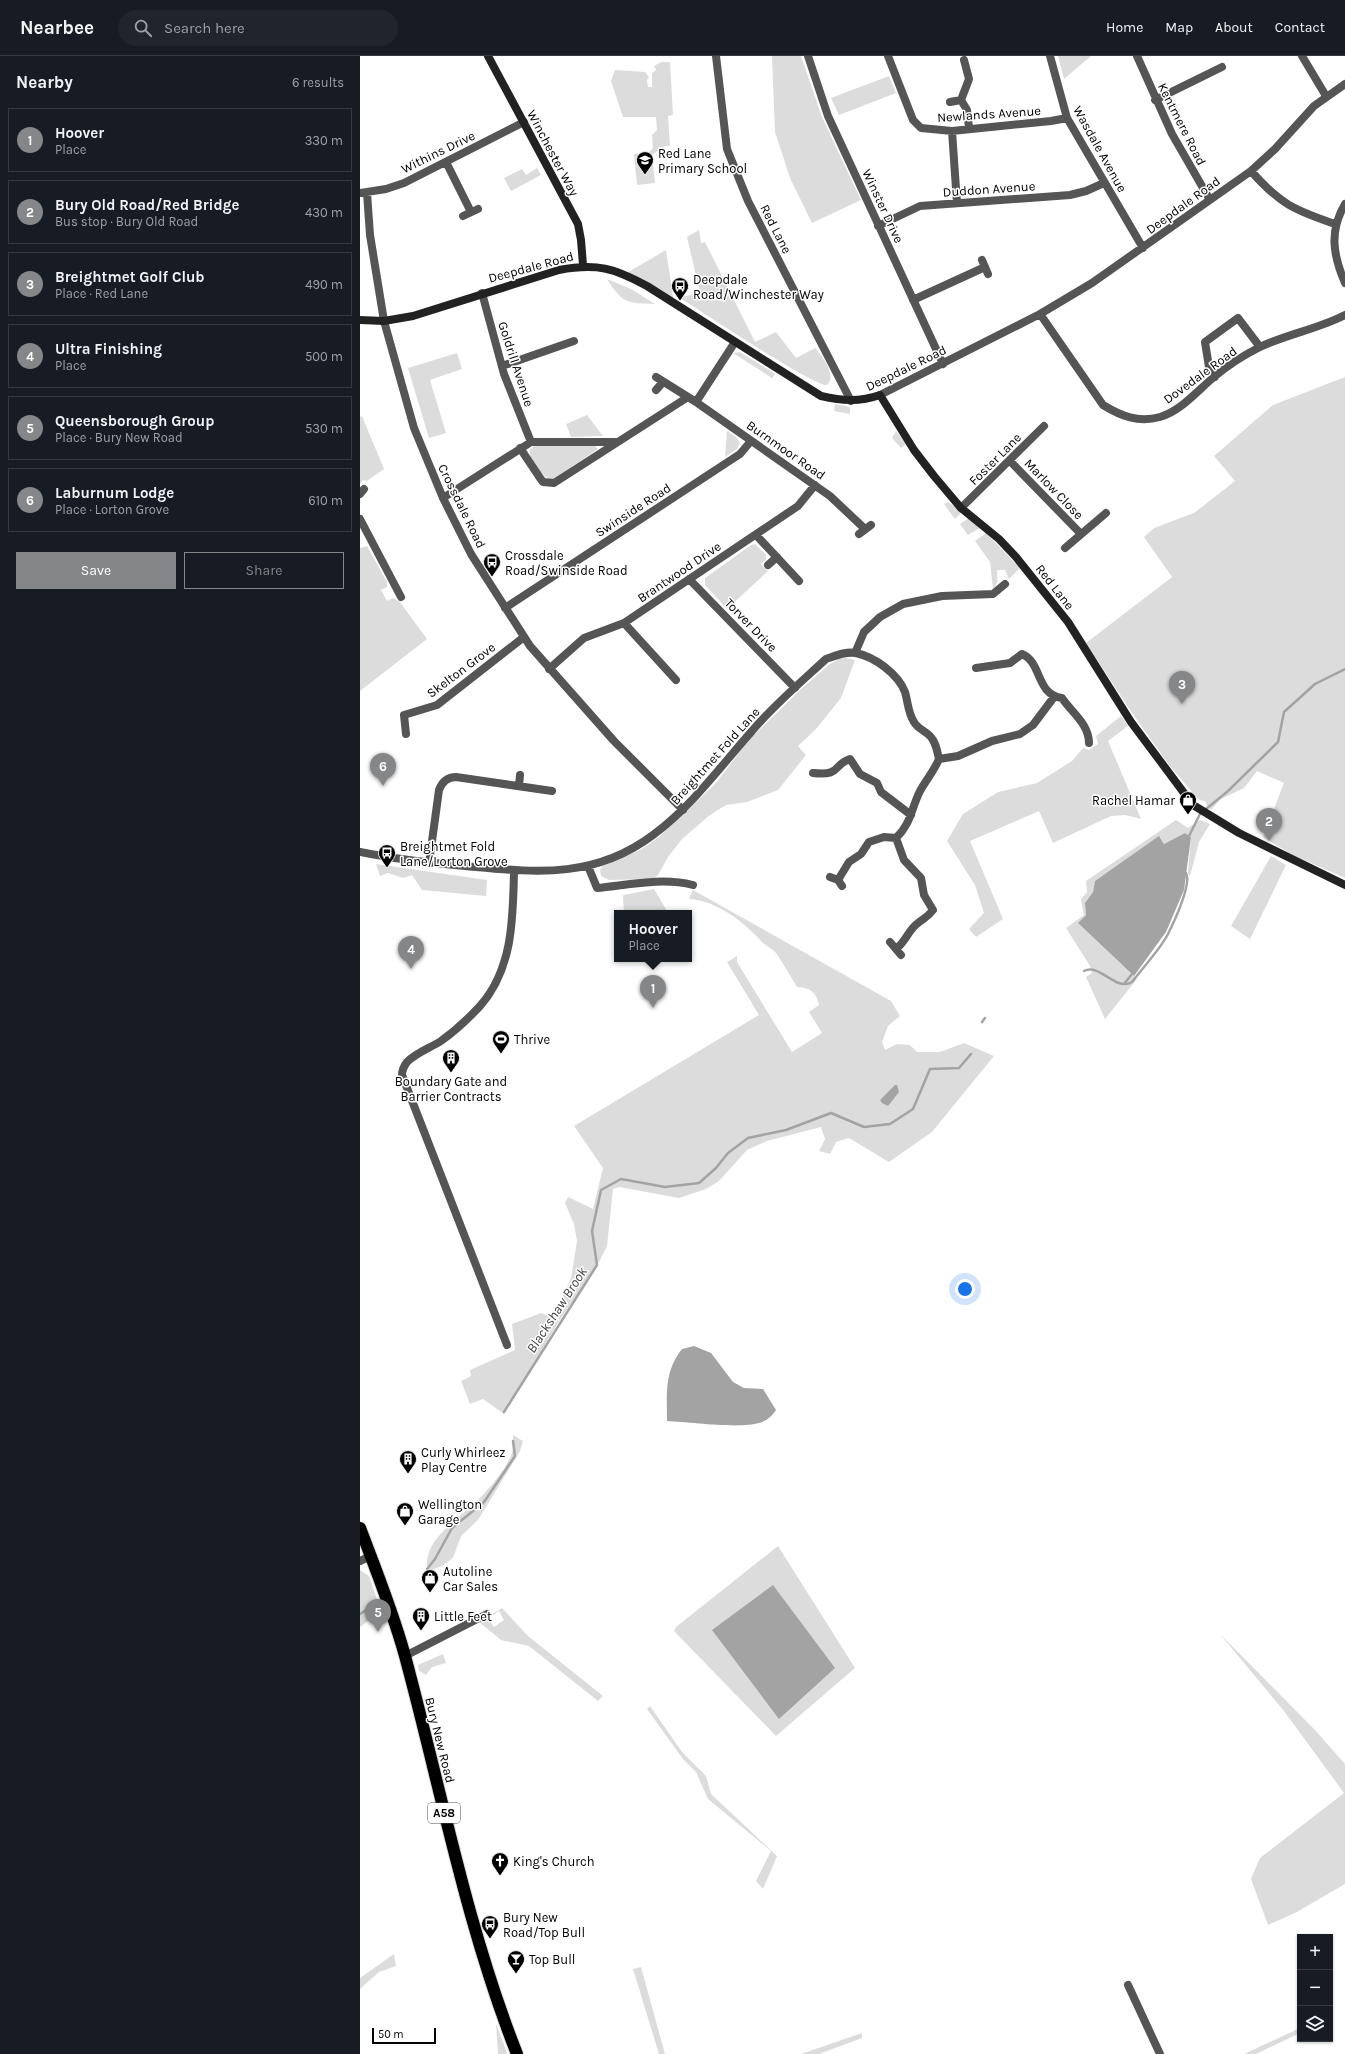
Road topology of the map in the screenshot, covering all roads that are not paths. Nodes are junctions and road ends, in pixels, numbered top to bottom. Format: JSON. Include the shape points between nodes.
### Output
{"nodes":[{"id":1,"x":488,"y":56,"type":"edge"},
{"id":2,"x":716,"y":56,"type":"edge"},
{"id":3,"x":808,"y":56,"type":"edge"},
{"id":4,"x":888,"y":56,"type":"edge"},
{"id":5,"x":1050,"y":56,"type":"edge"},
{"id":6,"x":1137,"y":56,"type":"edge"},
{"id":7,"x":1302,"y":56,"type":"edge"},
{"id":8,"x":963,"y":58,"type":"edge"},
{"id":9,"x":1223,"y":67,"type":"dead end"},
{"id":10,"x":1345,"y":84,"type":"edge"},
{"id":11,"x":1326,"y":96,"type":"junction"},
{"id":12,"x":961,"y":100,"type":"junction"},
{"id":13,"x":1155,"y":100,"type":"junction"},
{"id":14,"x":950,"y":102,"type":"dead end"},
{"id":15,"x":1067,"y":118,"type":"junction"},
{"id":16,"x":524,"y":122,"type":"junction"},
{"id":17,"x":969,"y":128,"type":"junction"},
{"id":18,"x":952,"y":131,"type":"junction"},
{"id":19,"x":446,"y":162,"type":"junction"},
{"id":20,"x":1251,"y":171,"type":"junction"},
{"id":21,"x":1104,"y":183,"type":"junction"},
{"id":22,"x":364,"y":193,"type":"edge"},
{"id":23,"x":1210,"y":200,"type":"junction"},
{"id":24,"x":957,"y":204,"type":"junction"},
{"id":25,"x":1345,"y":204,"type":"edge"},
{"id":26,"x":471,"y":212,"type":"dead end"},
{"id":27,"x":1335,"y":224,"type":"junction"},
{"id":28,"x":878,"y":226,"type":"junction"},
{"id":29,"x":1143,"y":248,"type":"junction"},
{"id":30,"x":583,"y":265,"type":"junction"},
{"id":31,"x":985,"y":267,"type":"dead end"},
{"id":32,"x":1345,"y":283,"type":"edge"},
{"id":33,"x":482,"y":293,"type":"junction"},
{"id":34,"x":913,"y":300,"type":"junction"},
{"id":35,"x":1040,"y":314,"type":"junction"},
{"id":36,"x":1345,"y":315,"type":"edge"},
{"id":37,"x":360,"y":320,"type":"edge"},
{"id":38,"x":384,"y":321,"type":"junction"},
{"id":39,"x":574,"y":341,"type":"dead end"},
{"id":40,"x":735,"y":342,"type":"junction"},
{"id":41,"x":1260,"y":347,"type":"junction"},
{"id":42,"x":942,"y":364,"type":"junction"},
{"id":43,"x":502,"y":366,"type":"junction"},
{"id":44,"x":1214,"y":377,"type":"junction"},
{"id":45,"x":656,"y":390,"type":"dead end"},
{"id":46,"x":880,"y":395,"type":"junction"},
{"id":47,"x":688,"y":397,"type":"junction"},
{"id":48,"x":852,"y":401,"type":"junction"},
{"id":49,"x":696,"y":402,"type":"junction"},
{"id":50,"x":1044,"y":426,"type":"dead end"},
{"id":51,"x":751,"y":441,"type":"junction"},
{"id":52,"x":531,"y":442,"type":"junction"},
{"id":53,"x":617,"y":442,"type":"junction"},
{"id":54,"x":520,"y":448,"type":"junction"},
{"id":55,"x":1010,"y":461,"type":"junction"},
{"id":56,"x":815,"y":485,"type":"junction"},
{"id":57,"x":442,"y":498,"type":"junction"},
{"id":58,"x":962,"y":508,"type":"junction"},
{"id":59,"x":1106,"y":513,"type":"dead end"},
{"id":60,"x":360,"y":519,"type":"edge"},
{"id":61,"x":865,"y":529,"type":"dead end"},
{"id":62,"x":1081,"y":534,"type":"junction"},
{"id":63,"x":756,"y":535,"type":"junction"},
{"id":64,"x":1065,"y":548,"type":"dead end"},
{"id":65,"x":777,"y":557,"type":"junction"},
{"id":66,"x":768,"y":565,"type":"dead end"},
{"id":67,"x":689,"y":579,"type":"junction"},
{"id":68,"x":799,"y":581,"type":"dead end"},
{"id":69,"x":1005,"y":584,"type":"dead end"},
{"id":70,"x":397,"y":588,"type":"junction"},
{"id":71,"x":390,"y":593,"type":"dead end"},
{"id":72,"x":401,"y":597,"type":"dead end"},
{"id":73,"x":505,"y":608,"type":"junction"},
{"id":74,"x":624,"y":623,"type":"junction"},
{"id":75,"x":524,"y":637,"type":"junction"},
{"id":76,"x":855,"y":653,"type":"junction"},
{"id":77,"x":549,"y":669,"type":"junction"},
{"id":78,"x":974,"y":669,"type":"dead end"},
{"id":79,"x":676,"y":680,"type":"dead end"},
{"id":80,"x":794,"y":688,"type":"junction"},
{"id":81,"x":1054,"y":697,"type":"junction"},
{"id":82,"x":406,"y":734,"type":"dead end"},
{"id":83,"x":1089,"y":743,"type":"dead end"},
{"id":84,"x":939,"y":759,"type":"junction"},
{"id":85,"x":812,"y":774,"type":"dead end"},
{"id":86,"x":520,"y":775,"type":"dead end"},
{"id":87,"x":519,"y":786,"type":"junction"},
{"id":88,"x":552,"y":791,"type":"dead end"},
{"id":89,"x":683,"y":810,"type":"junction"},
{"id":90,"x":911,"y":815,"type":"junction"},
{"id":91,"x":896,"y":838,"type":"junction"},
{"id":92,"x":360,"y":852,"type":"edge"},
{"id":93,"x":429,"y":863,"type":"junction"},
{"id":94,"x":588,"y":866,"type":"junction"},
{"id":95,"x":514,"y":871,"type":"junction"},
{"id":96,"x":830,"y":877,"type":"dead end"},
{"id":97,"x":693,"y":885,"type":"dead end"},
{"id":98,"x":1345,"y":885,"type":"edge"},
{"id":99,"x":890,"y":942,"type":"dead end"},
{"id":100,"x":507,"y":1345,"type":"dead end"},
{"id":101,"x":360,"y":1528,"type":"edge"},
{"id":102,"x":366,"y":1559,"type":"edge"},
{"id":103,"x":487,"y":1614,"type":"dead end"},
{"id":104,"x":405,"y":1656,"type":"junction"},
{"id":105,"x":1128,"y":1985,"type":"dead end"},
{"id":106,"x":518,"y":2054,"type":"edge"},
{"id":107,"x":1160,"y":2054,"type":"edge"}],
"edges":[{"from":1,"to":16,"type":"street","name":"Winchester Way"},
{"from":2,"to":48,"type":"street","name":"Red Lane","via":[[725,140],[748,201]]},
{"from":3,"to":28,"type":"street","name":"Winster Drive","via":[[828,116]]},
{"from":4,"to":18,"type":"street","name":"Newlands Avenue","via":[[913,120],[921,128]]},
{"from":5,"to":15,"type":"street","name":"Wasdale Avenue"},
{"from":6,"to":13,"type":"street","name":"Kentmere Road"},
{"from":7,"to":11,"type":"street"},
{"from":8,"to":12,"type":"street","via":[[969,79]]},
{"from":9,"to":13,"type":"street"},
{"from":10,"to":11,"type":"street","name":"Deepdale Road"},
{"from":11,"to":20,"type":"street","name":"Deepdale Road"},
{"from":12,"to":14,"type":"street"},
{"from":12,"to":17,"type":"street","via":[[967,110]]},
{"from":13,"to":23,"type":"street","name":"Kentmere Road"},
{"from":15,"to":17,"type":"street","name":"Newlands Avenue"},
{"from":15,"to":21,"type":"street","name":"Wasdale Avenue"},
{"from":16,"to":19,"type":"street","name":"Withins Drive"},
{"from":16,"to":30,"type":"street","name":"Winchester Way","via":[[578,224],[582,240]]},
{"from":17,"to":18,"type":"street","name":"Newlands Avenue"},
{"from":18,"to":24,"type":"street"},
{"from":19,"to":22,"type":"street","name":"Withins Drive","via":[[404,183]]},
{"from":19,"to":26,"type":"street"},
{"from":20,"to":23,"type":"street","name":"Deepdale Road"},
{"from":20,"to":27,"type":"street","via":[[1278,199],[1294,209]]},
{"from":21,"to":24,"type":"street","name":"Duddon Avenue","via":[[1070,195]]},
{"from":21,"to":29,"type":"street","name":"Wasdale Avenue"},
{"from":22,"to":38,"type":"street","name":"Crossdale Road"},
{"from":23,"to":29,"type":"street","name":"Deepdale Road"},
{"from":24,"to":28,"type":"street","name":"Duddon Avenue","via":[[920,206]]},
{"from":25,"to":27,"type":"street"},
{"from":27,"to":32,"type":"street","via":[[1335,256]]},
{"from":28,"to":34,"type":"street","name":"Winster Drive"},
{"from":29,"to":35,"type":"street","name":"Deepdale Road"},
{"from":30,"to":33,"type":"street","name":"Deepdale Road"},
{"from":30,"to":40,"type":"street","name":"Deepdale Road","via":[[626,274]]},
{"from":31,"to":34,"type":"street"},
{"from":33,"to":38,"type":"street","name":"Deepdale Road","via":[[413,316]]},
{"from":33,"to":43,"type":"street","name":"Goldrill Avenue"},
{"from":34,"to":42,"type":"street","name":"Winster Drive"},
{"from":35,"to":42,"type":"street","name":"Deepdale Road"},
{"from":35,"to":44,"type":"street","name":"Dovedale Road","via":[[1103,405],[1117,414],[1134,419],[1149,420],[1162,417],[1175,410]]},
{"from":36,"to":41,"type":"street","name":"Dovedale Road"},
{"from":37,"to":38,"type":"street","name":"Deepdale Road"},
{"from":38,"to":57,"type":"street","name":"Crossdale Road","via":[[414,428]]},
{"from":39,"to":43,"type":"street"},
{"from":40,"to":48,"type":"street","name":"Deepdale Road","via":[[821,396]]},
{"from":40,"to":49,"type":"street"},
{"from":41,"to":44,"type":"street","name":"Dovedale Road"},
{"from":41,"to":44,"type":"street","via":[[1238,318],[1205,342],[1209,367]]},
{"from":42,"to":46,"type":"street","name":"Deepdale Road"},
{"from":43,"to":52,"type":"street","name":"Goldrill Avenue"},
{"from":45,"to":47,"type":"street","name":"Burnmoor Road","via":[[659,379]]},
{"from":46,"to":48,"type":"street","name":"Deepdale Road"},
{"from":46,"to":58,"type":"street","name":"Red Lane","via":[[914,450]]},
{"from":47,"to":49,"type":"street","name":"Burnmoor Road"},
{"from":47,"to":53,"type":"street"},
{"from":49,"to":51,"type":"street","name":"Burnmoor Road"},
{"from":50,"to":55,"type":"street","name":"Foster Lane"},
{"from":51,"to":56,"type":"street","name":"Burnmoor Road"},
{"from":51,"to":73,"type":"street","name":"Swinside Road","via":[[740,454]]},
{"from":52,"to":53,"type":"street"},
{"from":52,"to":54,"type":"street"},
{"from":53,"to":54,"type":"street","via":[[554,483],[543,482]]},
{"from":54,"to":57,"type":"street"},
{"from":55,"to":58,"type":"street","name":"Foster Lane"},
{"from":55,"to":62,"type":"street","name":"Marlow Close"},
{"from":56,"to":61,"type":"street","name":"Burnmoor Road","via":[[838,502]]},
{"from":56,"to":63,"type":"street","name":"Brantwood Drive","via":[[798,506]]},
{"from":57,"to":73,"type":"street","name":"Crossdale Road","via":[[471,554]]},
{"from":58,"to":98,"type":"street","name":"Red Lane","via":[[999,539],[1034,578],[1068,622],[1131,722],[1195,807]]},
{"from":59,"to":62,"type":"street"},
{"from":60,"to":70,"type":"street"},
{"from":62,"to":64,"type":"street"},
{"from":63,"to":65,"type":"street"},
{"from":63,"to":67,"type":"street","name":"Brantwood Drive"},
{"from":65,"to":66,"type":"street"},
{"from":65,"to":68,"type":"street"},
{"from":67,"to":74,"type":"street","name":"Brantwood Drive"},
{"from":67,"to":80,"type":"street","name":"Torver Drive"},
{"from":69,"to":76,"type":"street","via":[[993,594],[942,596],[903,604],[880,617],[864,632]]},
{"from":70,"to":71,"type":"street"},
{"from":70,"to":72,"type":"street"},
{"from":73,"to":75,"type":"street","name":"Crossdale Road"},
{"from":74,"to":77,"type":"street","name":"Brantwood Drive","via":[[588,635]]},
{"from":74,"to":79,"type":"street"},
{"from":75,"to":77,"type":"street","name":"Crossdale Road"},
{"from":75,"to":82,"type":"street","name":"Skelton Grove","via":[[437,705],[404,715]]},
{"from":76,"to":80,"type":"street","name":"Breightmet Fold Lane","via":[[839,654],[826,660]]},
{"from":76,"to":84,"type":"street","via":[[889,670],[898,679],[905,692],[914,722],[931,737]]},
{"from":77,"to":89,"type":"street","name":"Crossdale Road","via":[[614,741]]},
{"from":78,"to":81,"type":"street","via":[[1010,663],[1022,654],[1034,662],[1034,668],[1044,689]]},
{"from":80,"to":89,"type":"street","name":"Breightmet Fold Lane","via":[[753,730],[714,778]]},
{"from":81,"to":83,"type":"street","via":[[1062,698],[1082,721],[1089,734]]},
{"from":81,"to":84,"type":"street","via":[[1033,725],[1020,734],[958,756]]},
{"from":84,"to":90,"type":"street","via":[[920,791]]},
{"from":85,"to":90,"type":"street","via":[[835,772],[850,755],[860,774],[877,783],[881,792]]},
{"from":86,"to":87,"type":"street"},
{"from":87,"to":88,"type":"street"},
{"from":87,"to":93,"type":"street","via":[[456,777],[444,781],[439,790]]},
{"from":89,"to":94,"type":"street","name":"Breightmet Fold Lane","via":[[637,846]]},
{"from":90,"to":91,"type":"street","via":[[905,829]]},
{"from":91,"to":96,"type":"street","via":[[884,837],[869,842],[861,854],[849,862],[840,883]]},
{"from":91,"to":99,"type":"street","via":[[904,860],[921,878],[924,896],[933,910],[928,918],[917,923],[899,951]]},
{"from":92,"to":93,"type":"street","name":"Breightmet Fold Lane"},
{"from":93,"to":95,"type":"street","name":"Breightmet Fold Lane"},
{"from":94,"to":95,"type":"street","name":"Breightmet Fold Lane","via":[[551,872]]},
{"from":94,"to":97,"type":"street","via":[[597,888],[664,882]]},
{"from":95,"to":100,"type":"street","via":[[510,939],[505,961],[495,984],[461,1025],[413,1057],[402,1071]]},
{"from":101,"to":102,"type":"highway","number":"A58"},
{"from":102,"to":104,"type":"highway","name":"Bury New Road","number":"A58","via":[[385,1593]]},
{"from":103,"to":104,"type":"street"},
{"from":104,"to":106,"type":"highway","name":"Bury New Road","number":"A58","via":[[480,1946]]},
{"from":105,"to":107,"type":"street"}]}
